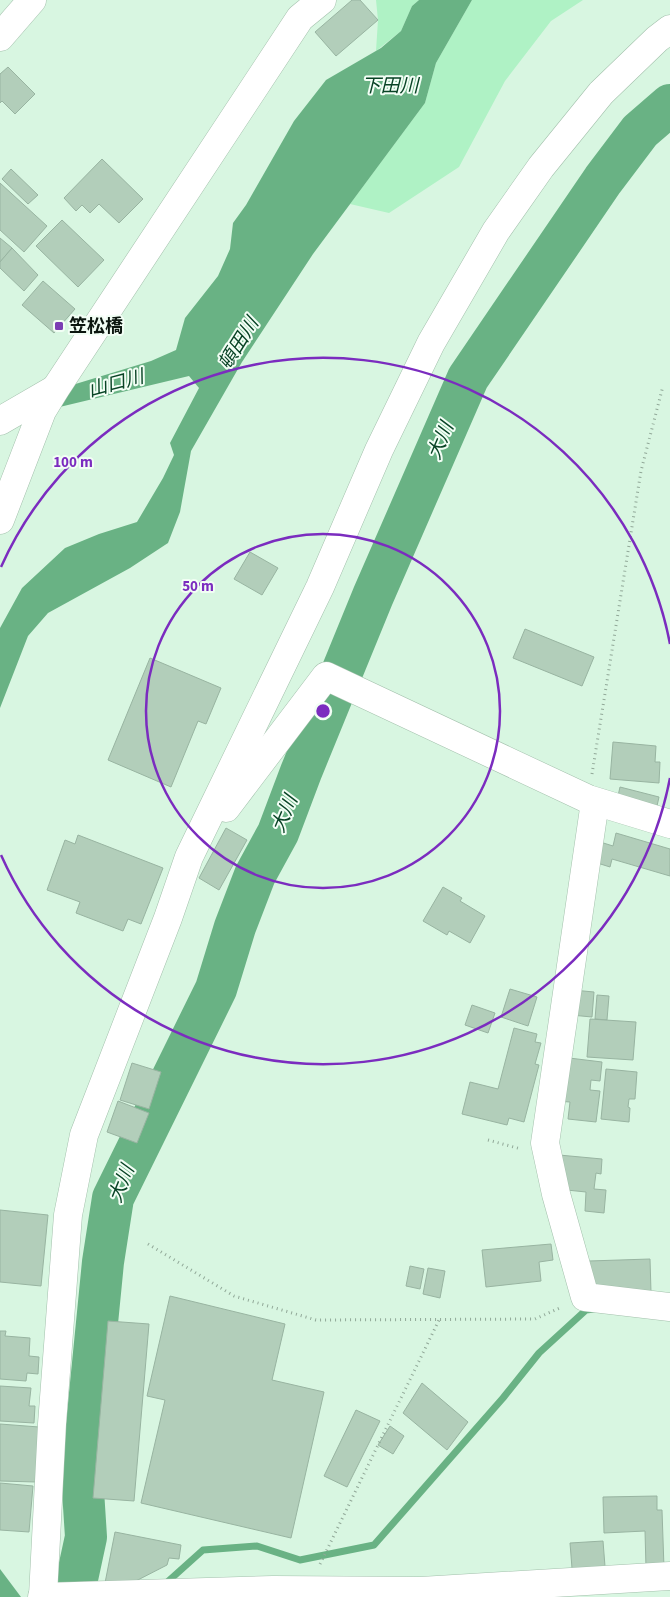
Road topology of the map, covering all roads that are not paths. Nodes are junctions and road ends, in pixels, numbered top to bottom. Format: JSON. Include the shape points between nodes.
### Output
{"nodes":[{"id":1,"x":32,"y":0,"type":"edge"},
{"id":2,"x":322,"y":0,"type":"edge"},
{"id":3,"x":670,"y":29,"type":"edge"},
{"id":4,"x":0,"y":37,"type":"edge"},
{"id":5,"x":56,"y":388,"type":"junction"},
{"id":6,"x":0,"y":421,"type":"edge"},
{"id":7,"x":0,"y":520,"type":"edge"},
{"id":8,"x":591,"y":800,"type":"junction"},
{"id":9,"x":670,"y":824,"type":"edge"},
{"id":10,"x":189,"y":857,"type":"junction"},
{"id":11,"x":670,"y":1307,"type":"edge"},
{"id":12,"x":670,"y":1576,"type":"edge"},
{"id":13,"x":42,"y":1597,"type":"edge"}],
"edges":[{"from":1,"to":4,"type":"street"},
{"from":2,"to":5,"type":"street","via":[[300,18]]},
{"from":3,"to":10,"type":"street","via":[[601,94],[541,167],[496,232],[431,342],[379,450],[320,586]]},
{"from":5,"to":6,"type":"street"},
{"from":5,"to":7,"type":"street","via":[[42,411]]},
{"from":8,"to":9,"type":"street"},
{"from":8,"to":10,"type":"street","via":[[326,676]]},
{"from":8,"to":11,"type":"street","via":[[545,1143],[585,1297]]},
{"from":10,"to":13,"type":"street","via":[[84,1135],[68,1215]]},
{"from":12,"to":13,"type":"street","via":[[420,1591],[307,1590]]}]}
